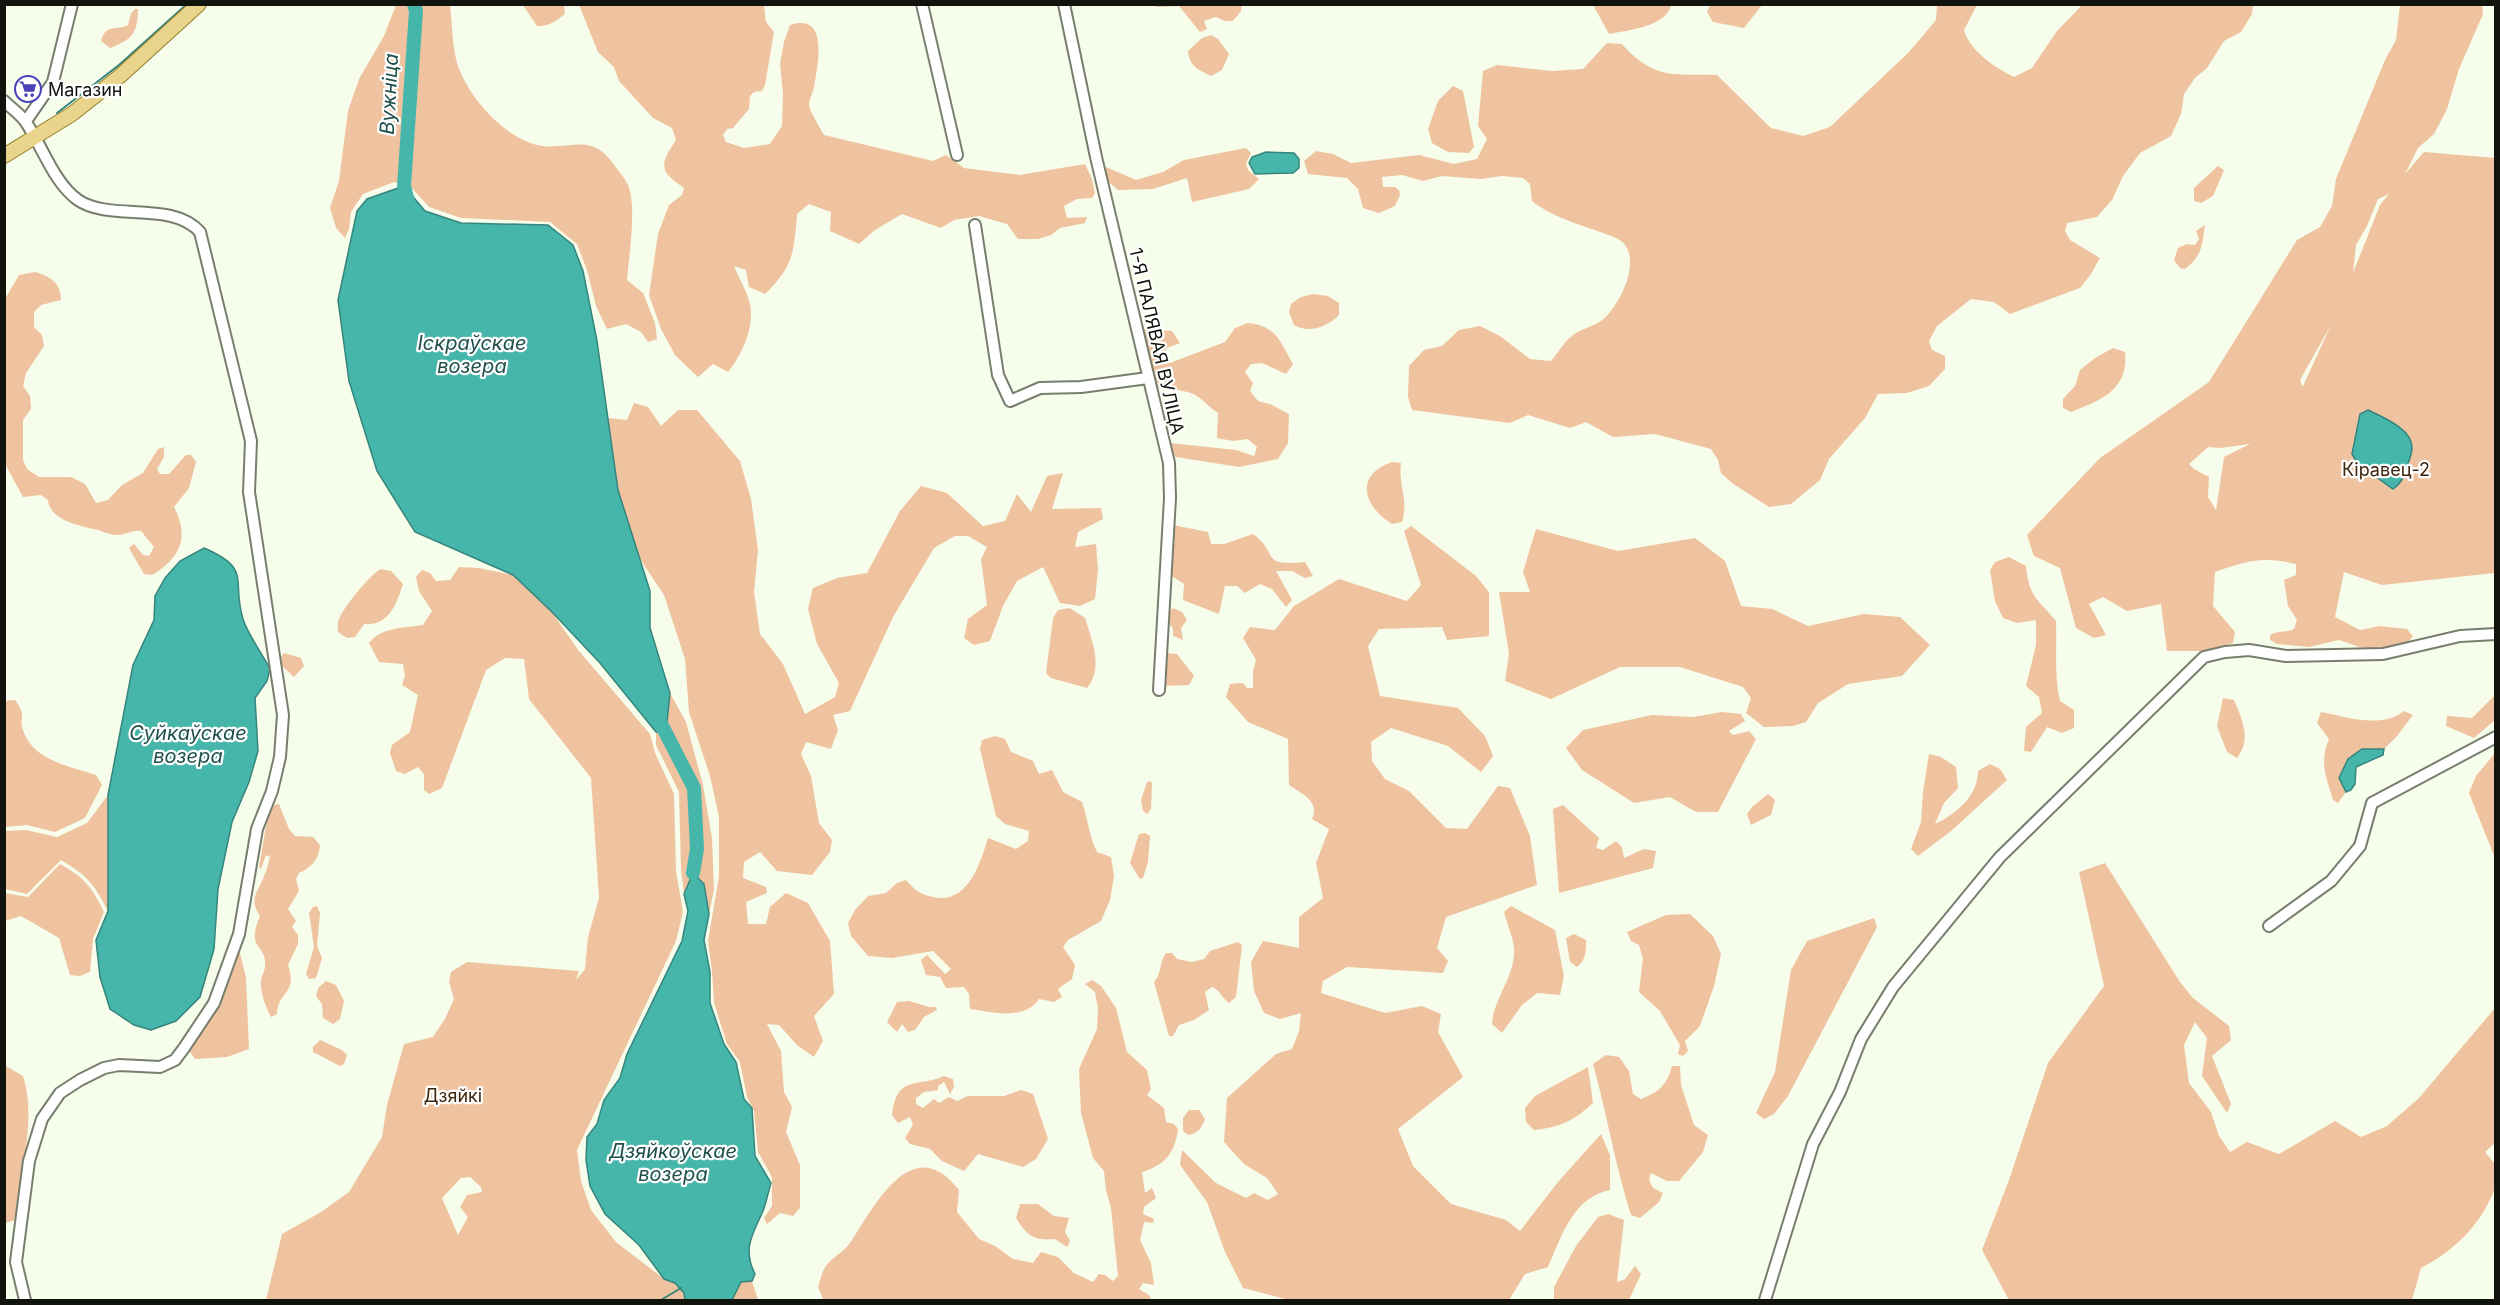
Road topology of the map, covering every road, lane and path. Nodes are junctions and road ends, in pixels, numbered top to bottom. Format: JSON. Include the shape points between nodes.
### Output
{"nodes":[{"id":1,"x":72,"y":4,"type":"edge"},
{"id":2,"x":199,"y":4,"type":"edge"},
{"id":3,"x":922,"y":4,"type":"edge"},
{"id":4,"x":1064,"y":4,"type":"edge"},
{"id":5,"x":4,"y":101,"type":"edge"},
{"id":6,"x":26,"y":121,"type":"junction"},
{"id":7,"x":35,"y":138,"type":"junction"},
{"id":8,"x":957,"y":155,"type":"dead end"},
{"id":9,"x":4,"y":156,"type":"edge"},
{"id":10,"x":975,"y":225,"type":"dead end"},
{"id":11,"x":1148,"y":378,"type":"junction"},
{"id":12,"x":2496,"y":634,"type":"edge"},
{"id":13,"x":1159,"y":690,"type":"dead end"},
{"id":14,"x":2496,"y":737,"type":"edge"},
{"id":15,"x":2269,"y":926,"type":"dead end"},
{"id":16,"x":25,"y":1300,"type":"edge"},
{"id":17,"x":1765,"y":1300,"type":"edge"}],
"edges":[{"from":1,"to":6,"type":"street","via":[[53,82]]},
{"from":2,"to":7,"type":"main road","via":[[120,76]]},
{"from":3,"to":8,"type":"street"},
{"from":4,"to":11,"type":"street","name":"1-Я ПАЛЯВАЯ ВУЛІЦА"},
{"from":5,"to":6,"type":"street"},
{"from":6,"to":7,"type":"street"},
{"from":7,"to":9,"type":"main road"},
{"from":7,"to":16,"type":"street","via":[[51,167],[80,201],[174,216],[192,223],[200,232],[251,441],[249,492],[283,715],[280,757],[257,829],[239,934],[214,1003],[175,1060],[160,1067],[104,1068],[60,1093],[42,1119],[29,1161],[16,1262]]},
{"from":10,"to":11,"type":"street","via":[[998,375],[1010,401],[1040,388]]},
{"from":11,"to":13,"type":"street","name":"1-Я ПАЛЯВАЯ ВУЛІЦА","via":[[1169,463]]},
{"from":12,"to":17,"type":"street","via":[[2460,636],[2383,654],[2286,656],[2249,650],[2205,657],[2000,857],[1893,987],[1861,1039],[1813,1144]]},
{"from":14,"to":15,"type":"street","via":[[2372,803],[2360,846],[2331,881]]}]}
